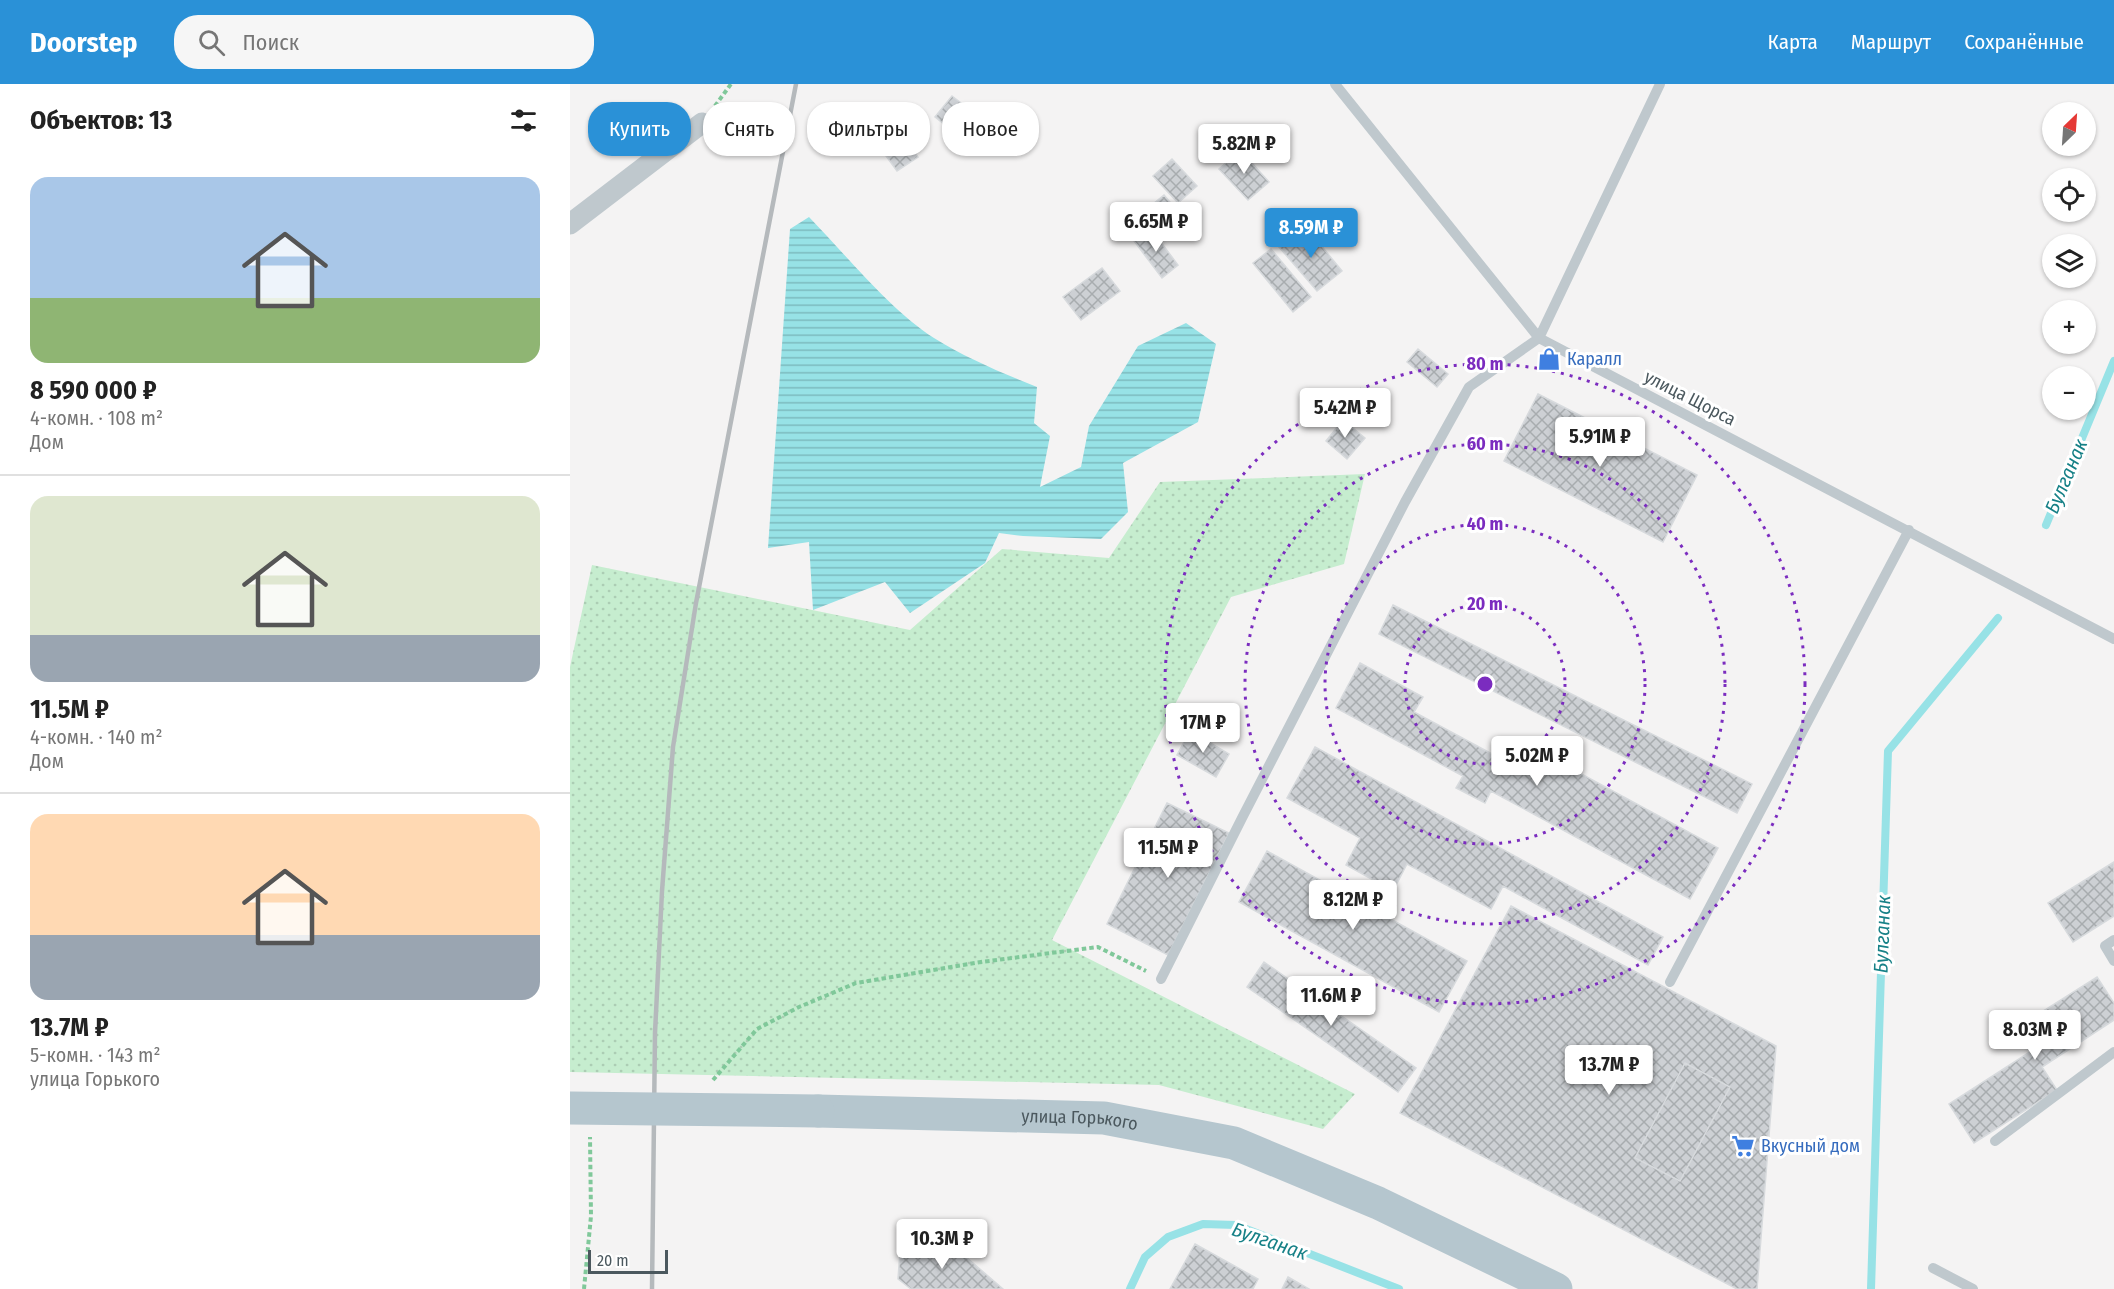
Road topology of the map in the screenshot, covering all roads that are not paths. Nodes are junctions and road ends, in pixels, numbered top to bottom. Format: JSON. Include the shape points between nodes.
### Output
{"nodes":[{"id":1,"x":1335,"y":84,"type":"edge"},
{"id":2,"x":1660,"y":84,"type":"edge"},
{"id":3,"x":702,"y":123,"type":"dead end"},
{"id":4,"x":570,"y":224,"type":"edge"},
{"id":5,"x":1539,"y":338,"type":"junction"},
{"id":6,"x":1909,"y":530,"type":"junction"},
{"id":7,"x":2114,"y":639,"type":"edge"},
{"id":8,"x":2114,"y":940,"type":"edge"},
{"id":9,"x":2114,"y":961,"type":"edge"},
{"id":10,"x":1161,"y":979,"type":"road end"},
{"id":11,"x":1670,"y":982,"type":"dead end"},
{"id":12,"x":2114,"y":1052,"type":"edge"},
{"id":13,"x":570,"y":1108,"type":"edge"},
{"id":14,"x":1995,"y":1141,"type":"dead end"},
{"id":15,"x":1933,"y":1268,"type":"dead end"},
{"id":16,"x":1556,"y":1289,"type":"edge"},
{"id":17,"x":1973,"y":1289,"type":"edge"}],
"edges":[{"from":1,"to":5,"type":"lane","name":"улица Щорса"},
{"from":2,"to":5,"type":"lane"},
{"from":3,"to":4,"type":"street"},
{"from":5,"to":6,"type":"lane","name":"улица Щорса"},
{"from":5,"to":10,"type":"lane","via":[[1469,387],[1399,513]]},
{"from":6,"to":7,"type":"lane","name":"улица Щорса"},
{"from":6,"to":11,"type":"lane"},
{"from":8,"to":9,"type":"lane","via":[[2104,946]]},
{"from":12,"to":14,"type":"lane"},
{"from":13,"to":16,"type":"main road","name":"улица Горького","bridge":true,"via":[[1104,1118],[1234,1143],[1378,1203]]},
{"from":15,"to":17,"type":"lane"}]}
